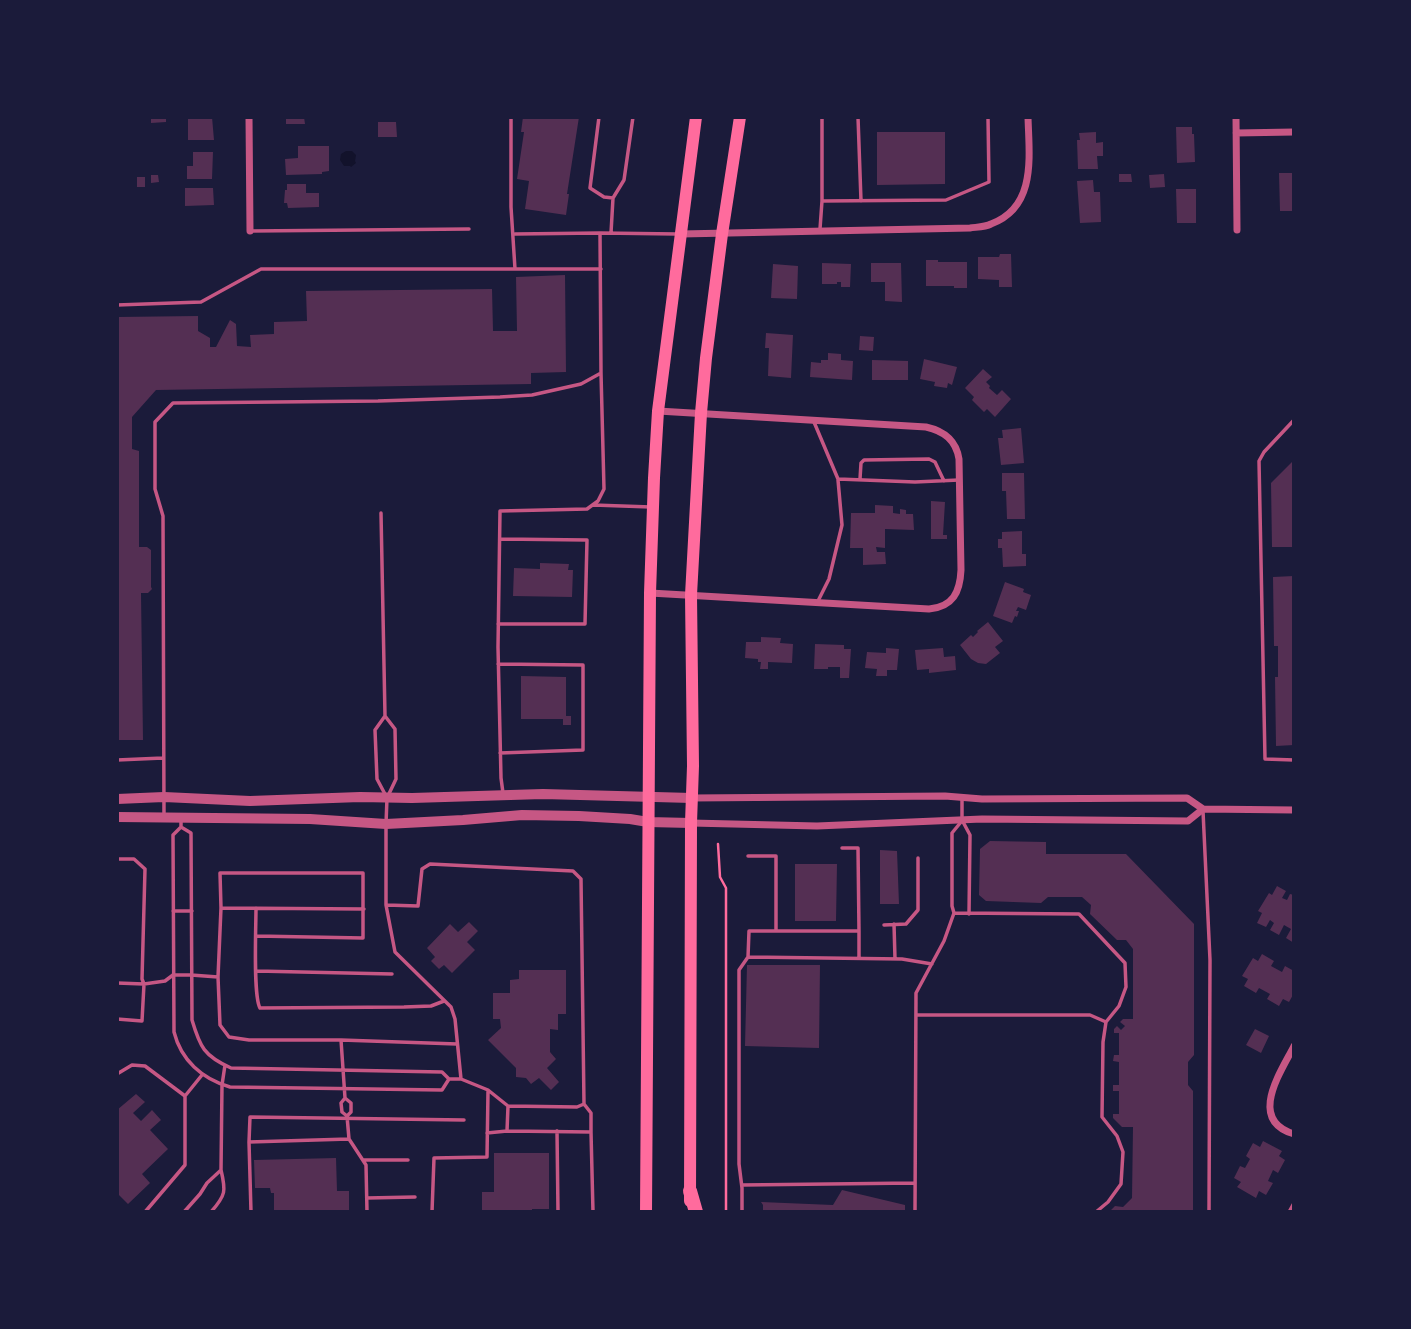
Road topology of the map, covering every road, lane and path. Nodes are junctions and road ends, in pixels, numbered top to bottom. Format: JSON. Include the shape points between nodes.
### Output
{"nodes":[{"id":1,"x":249,"y":117,"type":"edge"},
{"id":2,"x":511,"y":117,"type":"edge"},
{"id":3,"x":599,"y":117,"type":"edge"},
{"id":4,"x":633,"y":117,"type":"edge"},
{"id":5,"x":696,"y":117,"type":"edge"},
{"id":6,"x":740,"y":117,"type":"edge"},
{"id":7,"x":822,"y":117,"type":"edge"},
{"id":8,"x":858,"y":117,"type":"edge"},
{"id":9,"x":988,"y":117,"type":"edge"},
{"id":10,"x":1028,"y":117,"type":"edge"},
{"id":11,"x":1236,"y":117,"type":"edge"},
{"id":12,"x":1294,"y":132,"type":"edge"},
{"id":13,"x":1236,"y":133,"type":"junction"},
{"id":14,"x":613,"y":198,"type":"junction"},
{"id":15,"x":822,"y":201,"type":"junction"},
{"id":16,"x":861,"y":201,"type":"junction"},
{"id":17,"x":469,"y":229,"type":"dead end"},
{"id":18,"x":1237,"y":230,"type":"dead end"},
{"id":19,"x":250,"y":231,"type":"joint"},
{"id":20,"x":820,"y":232,"type":"junction"},
{"id":21,"x":600,"y":233,"type":"junction"},
{"id":22,"x":611,"y":233,"type":"junction"},
{"id":23,"x":514,"y":234,"type":"junction"},
{"id":24,"x":681,"y":234,"type":"junction"},
{"id":25,"x":722,"y":234,"type":"junction"},
{"id":26,"x":515,"y":269,"type":"junction"},
{"id":27,"x":601,"y":269,"type":"junction"},
{"id":28,"x":117,"y":305,"type":"edge"},
{"id":29,"x":600,"y":373,"type":"junction"},
{"id":30,"x":658,"y":411,"type":"junction"},
{"id":31,"x":701,"y":413,"type":"junction"},
{"id":32,"x":1294,"y":420,"type":"edge"},
{"id":33,"x":814,"y":421,"type":"junction"},
{"id":34,"x":838,"y":479,"type":"junction"},
{"id":35,"x":860,"y":480,"type":"junction"},
{"id":36,"x":959,"y":480,"type":"junction"},
{"id":37,"x":944,"y":481,"type":"junction"},
{"id":38,"x":593,"y":505,"type":"junction"},
{"id":39,"x":653,"y":507,"type":"junction"},
{"id":40,"x":382,"y":513,"type":"dead end"},
{"id":41,"x":500,"y":539,"type":"junction"},
{"id":42,"x":650,"y":593,"type":"junction"},
{"id":43,"x":691,"y":596,"type":"junction"},
{"id":44,"x":817,"y":603,"type":"junction"},
{"id":45,"x":498,"y":624,"type":"junction"},
{"id":46,"x":498,"y":664,"type":"junction"},
{"id":47,"x":385,"y":716,"type":"junction"},
{"id":48,"x":500,"y":753,"type":"junction"},
{"id":49,"x":163,"y":758,"type":"junction"},
{"id":50,"x":117,"y":760,"type":"edge"},
{"id":51,"x":1294,"y":760,"type":"edge"},
{"id":52,"x":504,"y":795,"type":"junction"},
{"id":53,"x":649,"y":796,"type":"junction"},
{"id":54,"x":164,"y":797,"type":"junction"},
{"id":55,"x":387,"y":797,"type":"junction"},
{"id":56,"x":962,"y":797,"type":"junction"},
{"id":57,"x":117,"y":799,"type":"edge"},
{"id":58,"x":692,"y":799,"type":"junction"},
{"id":59,"x":1203,"y":809,"type":"junction"},
{"id":60,"x":1294,"y":810,"type":"edge"},
{"id":61,"x":117,"y":817,"type":"edge"},
{"id":62,"x":164,"y":818,"type":"junction"},
{"id":63,"x":962,"y":820,"type":"junction"},
{"id":64,"x":648,"y":822,"type":"junction"},
{"id":65,"x":181,"y":823,"type":"junction"},
{"id":66,"x":691,"y":823,"type":"junction"},
{"id":67,"x":386,"y":824,"type":"junction"},
{"id":68,"x":718,"y":844,"type":"dead end"},
{"id":69,"x":842,"y":848,"type":"dead end"},
{"id":70,"x":748,"y":856,"type":"dead end"},
{"id":71,"x":918,"y":858,"type":"dead end"},
{"id":72,"x":117,"y":859,"type":"edge"},
{"id":73,"x":386,"y":905,"type":"junction"},
{"id":74,"x":220,"y":908,"type":"junction"},
{"id":75,"x":256,"y":908,"type":"junction"},
{"id":76,"x":364,"y":909,"type":"junction"},
{"id":77,"x":173,"y":911,"type":"junction"},
{"id":78,"x":192,"y":911,"type":"junction"},
{"id":79,"x":954,"y":914,"type":"junction"},
{"id":80,"x":969,"y":914,"type":"junction"},
{"id":81,"x":894,"y":924,"type":"junction"},
{"id":82,"x":884,"y":925,"type":"dead end"},
{"id":83,"x":776,"y":931,"type":"junction"},
{"id":84,"x":859,"y":931,"type":"junction"},
{"id":85,"x":256,"y":936,"type":"junction"},
{"id":86,"x":748,"y":957,"type":"junction"},
{"id":87,"x":859,"y":958,"type":"junction"},
{"id":88,"x":895,"y":959,"type":"junction"},
{"id":89,"x":932,"y":964,"type":"junction"},
{"id":90,"x":256,"y":971,"type":"junction"},
{"id":91,"x":392,"y":974,"type":"dead end"},
{"id":92,"x":173,"y":975,"type":"junction"},
{"id":93,"x":191,"y":975,"type":"junction"},
{"id":94,"x":218,"y":977,"type":"junction"},
{"id":95,"x":117,"y":984,"type":"edge"},
{"id":96,"x":144,"y":984,"type":"junction"},
{"id":97,"x":444,"y":1001,"type":"junction"},
{"id":98,"x":916,"y":1014,"type":"junction"},
{"id":99,"x":117,"y":1019,"type":"edge"},
{"id":100,"x":1106,"y":1022,"type":"junction"},
{"id":101,"x":341,"y":1040,"type":"junction"},
{"id":102,"x":457,"y":1044,"type":"junction"},
{"id":103,"x":1294,"y":1045,"type":"edge"},
{"id":104,"x":225,"y":1065,"type":"junction"},
{"id":105,"x":342,"y":1071,"type":"junction"},
{"id":106,"x":117,"y":1074,"type":"edge"},
{"id":107,"x":202,"y":1075,"type":"junction"},
{"id":108,"x":449,"y":1079,"type":"junction"},
{"id":109,"x":461,"y":1079,"type":"junction"},
{"id":110,"x":222,"y":1085,"type":"junction"},
{"id":111,"x":344,"y":1090,"type":"junction"},
{"id":112,"x":488,"y":1090,"type":"junction"},
{"id":113,"x":185,"y":1096,"type":"junction"},
{"id":114,"x":584,"y":1104,"type":"junction"},
{"id":115,"x":508,"y":1106,"type":"junction"},
{"id":116,"x":347,"y":1117,"type":"junction"},
{"id":117,"x":464,"y":1120,"type":"dead end"},
{"id":118,"x":508,"y":1131,"type":"junction"},
{"id":119,"x":557,"y":1132,"type":"junction"},
{"id":120,"x":591,"y":1132,"type":"junction"},
{"id":121,"x":487,"y":1133,"type":"junction"},
{"id":122,"x":1294,"y":1134,"type":"edge"},
{"id":123,"x":349,"y":1139,"type":"junction"},
{"id":124,"x":250,"y":1142,"type":"junction"},
{"id":125,"x":363,"y":1160,"type":"junction"},
{"id":126,"x":408,"y":1160,"type":"dead end"},
{"id":127,"x":221,"y":1170,"type":"junction"},
{"id":128,"x":915,"y":1183,"type":"junction"},
{"id":129,"x":742,"y":1185,"type":"junction"},
{"id":130,"x":690,"y":1191,"type":"junction"},
{"id":131,"x":415,"y":1197,"type":"dead end"},
{"id":132,"x":367,"y":1198,"type":"junction"},
{"id":133,"x":1294,"y":1203,"type":"edge"},
{"id":134,"x":145,"y":1212,"type":"edge"},
{"id":135,"x":184,"y":1212,"type":"edge"},
{"id":136,"x":211,"y":1212,"type":"edge"},
{"id":137,"x":251,"y":1212,"type":"edge"},
{"id":138,"x":367,"y":1212,"type":"edge"},
{"id":139,"x":432,"y":1212,"type":"edge"},
{"id":140,"x":558,"y":1212,"type":"edge"},
{"id":141,"x":593,"y":1212,"type":"edge"},
{"id":142,"x":646,"y":1212,"type":"edge"},
{"id":143,"x":690,"y":1212,"type":"edge"},
{"id":144,"x":696,"y":1212,"type":"edge"},
{"id":145,"x":726,"y":1212,"type":"edge"},
{"id":146,"x":742,"y":1212,"type":"edge"},
{"id":147,"x":915,"y":1212,"type":"edge"},
{"id":148,"x":1096,"y":1212,"type":"edge"},
{"id":149,"x":1209,"y":1212,"type":"edge"},
{"id":150,"x":1289,"y":1212,"type":"edge"}],
"edges":[{"from":1,"to":19,"type":"street"},
{"from":2,"to":23,"type":"lane"},
{"from":3,"to":14,"type":"lane","via":[[590,188]]},
{"from":4,"to":14,"type":"lane","via":[[624,180]]},
{"from":5,"to":24,"type":"main road"},
{"from":6,"to":25,"type":"main road"},
{"from":7,"to":15,"type":"lane"},
{"from":8,"to":16,"type":"lane"},
{"from":9,"to":16,"type":"lane","via":[[989,183],[946,200]]},
{"from":10,"to":20,"type":"street","via":[[1026,186],[1011,212],[1001,219],[970,228]]},
{"from":11,"to":13,"type":"street"},
{"from":12,"to":13,"type":"street"},
{"from":13,"to":18,"type":"street"},
{"from":14,"to":22,"type":"lane"},
{"from":15,"to":16,"type":"lane"},
{"from":15,"to":20,"type":"lane"},
{"from":17,"to":19,"type":"lane"},
{"from":20,"to":25,"type":"street"},
{"from":21,"to":22,"type":"lane"},
{"from":21,"to":23,"type":"lane"},
{"from":21,"to":27,"type":"lane"},
{"from":22,"to":24,"type":"lane"},
{"from":23,"to":26,"type":"lane"},
{"from":24,"to":25,"type":"street"},
{"from":24,"to":30,"type":"main road"},
{"from":25,"to":31,"type":"main road"},
{"from":26,"to":27,"type":"lane"},
{"from":26,"to":28,"type":"lane","via":[[261,269],[201,302]]},
{"from":27,"to":29,"type":"lane"},
{"from":29,"to":38,"type":"lane","via":[[604,489]]},
{"from":29,"to":49,"type":"lane","via":[[581,384],[532,395],[173,403],[155,422],[155,489],[163,516]]},
{"from":30,"to":31,"type":"street"},
{"from":30,"to":39,"type":"main road"},
{"from":31,"to":33,"type":"street"},
{"from":31,"to":43,"type":"main road"},
{"from":32,"to":51,"type":"lane","via":[[1259,461],[1265,760]]},
{"from":33,"to":34,"type":"lane"},
{"from":33,"to":36,"type":"street","via":[[936,429],[954,443]]},
{"from":34,"to":35,"type":"lane"},
{"from":34,"to":44,"type":"lane","via":[[841,534]]},
{"from":35,"to":37,"type":"lane"},
{"from":35,"to":37,"type":"lane","via":[[864,460],[929,459]]},
{"from":36,"to":37,"type":"lane"},
{"from":36,"to":44,"type":"street","via":[[961,584],[949,602],[929,609]]},
{"from":38,"to":39,"type":"lane"},
{"from":38,"to":41,"type":"lane","via":[[587,509],[500,511]]},
{"from":39,"to":42,"type":"main road"},
{"from":40,"to":47,"type":"lane"},
{"from":41,"to":45,"type":"lane"},
{"from":41,"to":45,"type":"lane","via":[[587,540],[585,624]]},
{"from":42,"to":43,"type":"street"},
{"from":42,"to":53,"type":"main road"},
{"from":43,"to":44,"type":"street"},
{"from":43,"to":58,"type":"main road"},
{"from":45,"to":46,"type":"lane"},
{"from":46,"to":48,"type":"lane"},
{"from":46,"to":48,"type":"lane","via":[[583,665],[583,750]]},
{"from":47,"to":55,"type":"lane","via":[[395,729],[396,767]]},
{"from":47,"to":55,"type":"lane","via":[[375,730],[377,779]]},
{"from":48,"to":52,"type":"lane"},
{"from":49,"to":50,"type":"lane"},
{"from":49,"to":54,"type":"lane"},
{"from":52,"to":53,"type":"street"},
{"from":52,"to":55,"type":"street"},
{"from":53,"to":58,"type":"street"},
{"from":53,"to":64,"type":"main road"},
{"from":54,"to":55,"type":"street","via":[[250,801]]},
{"from":54,"to":57,"type":"street"},
{"from":54,"to":62,"type":"lane"},
{"from":55,"to":67,"type":"lane"},
{"from":56,"to":58,"type":"street"},
{"from":56,"to":59,"type":"street","via":[[1187,798]]},
{"from":56,"to":63,"type":"lane"},
{"from":58,"to":66,"type":"main road"},
{"from":59,"to":60,"type":"street"},
{"from":59,"to":63,"type":"street","via":[[1188,821]]},
{"from":59,"to":149,"type":"lane","via":[[1209,960]]},
{"from":61,"to":62,"type":"street"},
{"from":62,"to":65,"type":"street"},
{"from":63,"to":66,"type":"street","via":[[817,826]]},
{"from":63,"to":79,"type":"lane","via":[[952,833]]},
{"from":63,"to":80,"type":"lane","via":[[970,835]]},
{"from":64,"to":66,"type":"street"},
{"from":64,"to":67,"type":"street","via":[[522,815]]},
{"from":64,"to":142,"type":"main road"},
{"from":65,"to":67,"type":"street","via":[[310,820]]},
{"from":65,"to":77,"type":"lane","via":[[173,835]]},
{"from":65,"to":78,"type":"lane","via":[[191,833]]},
{"from":66,"to":130,"type":"main road"},
{"from":67,"to":73,"type":"lane"},
{"from":68,"to":145,"type":"path","via":[[720,877],[726,888]]},
{"from":69,"to":84,"type":"lane","via":[[858,848]]},
{"from":70,"to":83,"type":"lane","via":[[776,856]]},
{"from":71,"to":81,"type":"lane","via":[[918,910],[906,924]]},
{"from":72,"to":96,"type":"lane","via":[[134,859],[145,869]]},
{"from":73,"to":97,"type":"lane","via":[[396,952]]},
{"from":73,"to":114,"type":"lane","via":[[418,906],[422,869],[430,864],[573,871],[582,879]]},
{"from":74,"to":75,"type":"lane"},
{"from":74,"to":76,"type":"lane","via":[[220,873],[363,873]]},
{"from":74,"to":94,"type":"lane"},
{"from":75,"to":76,"type":"lane"},
{"from":75,"to":85,"type":"lane"},
{"from":76,"to":85,"type":"lane","via":[[363,938]]},
{"from":77,"to":78,"type":"lane"},
{"from":77,"to":92,"type":"lane"},
{"from":78,"to":93,"type":"lane"},
{"from":79,"to":80,"type":"lane"},
{"from":79,"to":89,"type":"lane"},
{"from":80,"to":100,"type":"lane","via":[[1079,914],[1125,963],[1126,987]]},
{"from":81,"to":82,"type":"lane"},
{"from":81,"to":88,"type":"lane"},
{"from":83,"to":84,"type":"lane"},
{"from":83,"to":86,"type":"lane","via":[[749,931]]},
{"from":84,"to":87,"type":"lane"},
{"from":85,"to":90,"type":"lane"},
{"from":86,"to":87,"type":"lane"},
{"from":86,"to":129,"type":"lane","via":[[739,970],[738,1164]]},
{"from":87,"to":88,"type":"lane"},
{"from":88,"to":89,"type":"lane"},
{"from":89,"to":98,"type":"lane","via":[[916,993]]},
{"from":90,"to":91,"type":"lane"},
{"from":90,"to":97,"type":"lane","via":[[260,1007],[418,1007]]},
{"from":92,"to":93,"type":"lane"},
{"from":92,"to":96,"type":"lane"},
{"from":92,"to":107,"type":"lane","via":[[174,1032],[183,1055]]},
{"from":93,"to":94,"type":"lane"},
{"from":93,"to":104,"type":"lane","via":[[192,1020],[198,1041],[208,1055]]},
{"from":94,"to":101,"type":"lane","via":[[220,1025],[229,1038]]},
{"from":95,"to":96,"type":"lane"},
{"from":96,"to":99,"type":"lane","via":[[142,1021]]},
{"from":97,"to":102,"type":"lane","via":[[455,1019]]},
{"from":98,"to":100,"type":"lane","via":[[1090,1014]]},
{"from":98,"to":128,"type":"lane"},
{"from":100,"to":148,"type":"lane","via":[[1102,1117],[1123,1152],[1121,1184]]},
{"from":101,"to":102,"type":"lane"},
{"from":101,"to":105,"type":"lane"},
{"from":102,"to":109,"type":"lane"},
{"from":103,"to":122,"type":"street","via":[[1269,1104],[1275,1123]]},
{"from":104,"to":105,"type":"lane"},
{"from":104,"to":110,"type":"lane"},
{"from":105,"to":108,"type":"lane","via":[[442,1072]]},
{"from":105,"to":111,"type":"lane"},
{"from":106,"to":113,"type":"lane","via":[[132,1065],[145,1066]]},
{"from":107,"to":110,"type":"lane"},
{"from":107,"to":113,"type":"lane"},
{"from":108,"to":109,"type":"lane"},
{"from":108,"to":111,"type":"lane","via":[[442,1090]]},
{"from":109,"to":112,"type":"lane"},
{"from":110,"to":111,"type":"lane"},
{"from":110,"to":127,"type":"lane"},
{"from":111,"to":116,"type":"lane","via":[[341,1103]]},
{"from":112,"to":115,"type":"lane"},
{"from":112,"to":121,"type":"lane"},
{"from":113,"to":134,"type":"lane","via":[[185,1166]]},
{"from":114,"to":115,"type":"lane"},
{"from":114,"to":120,"type":"lane","via":[[591,1113]]},
{"from":115,"to":118,"type":"lane"},
{"from":116,"to":117,"type":"lane"},
{"from":116,"to":123,"type":"lane"},
{"from":116,"to":124,"type":"lane","via":[[250,1117]]},
{"from":118,"to":119,"type":"lane"},
{"from":118,"to":121,"type":"lane"},
{"from":119,"to":120,"type":"lane"},
{"from":119,"to":140,"type":"lane"},
{"from":120,"to":141,"type":"lane"},
{"from":121,"to":139,"type":"lane","via":[[486,1157],[433,1158]]},
{"from":123,"to":124,"type":"lane"},
{"from":123,"to":125,"type":"lane"},
{"from":124,"to":137,"type":"lane"},
{"from":125,"to":126,"type":"lane"},
{"from":125,"to":132,"type":"lane"},
{"from":127,"to":135,"type":"lane"},
{"from":127,"to":136,"type":"lane","via":[[225,1189]]},
{"from":128,"to":129,"type":"lane"},
{"from":128,"to":147,"type":"lane"},
{"from":129,"to":146,"type":"lane"},
{"from":130,"to":143,"type":"main road"},
{"from":130,"to":144,"type":"highway"},
{"from":131,"to":132,"type":"lane"},
{"from":132,"to":138,"type":"lane"},
{"from":133,"to":150,"type":"lane"}]}
